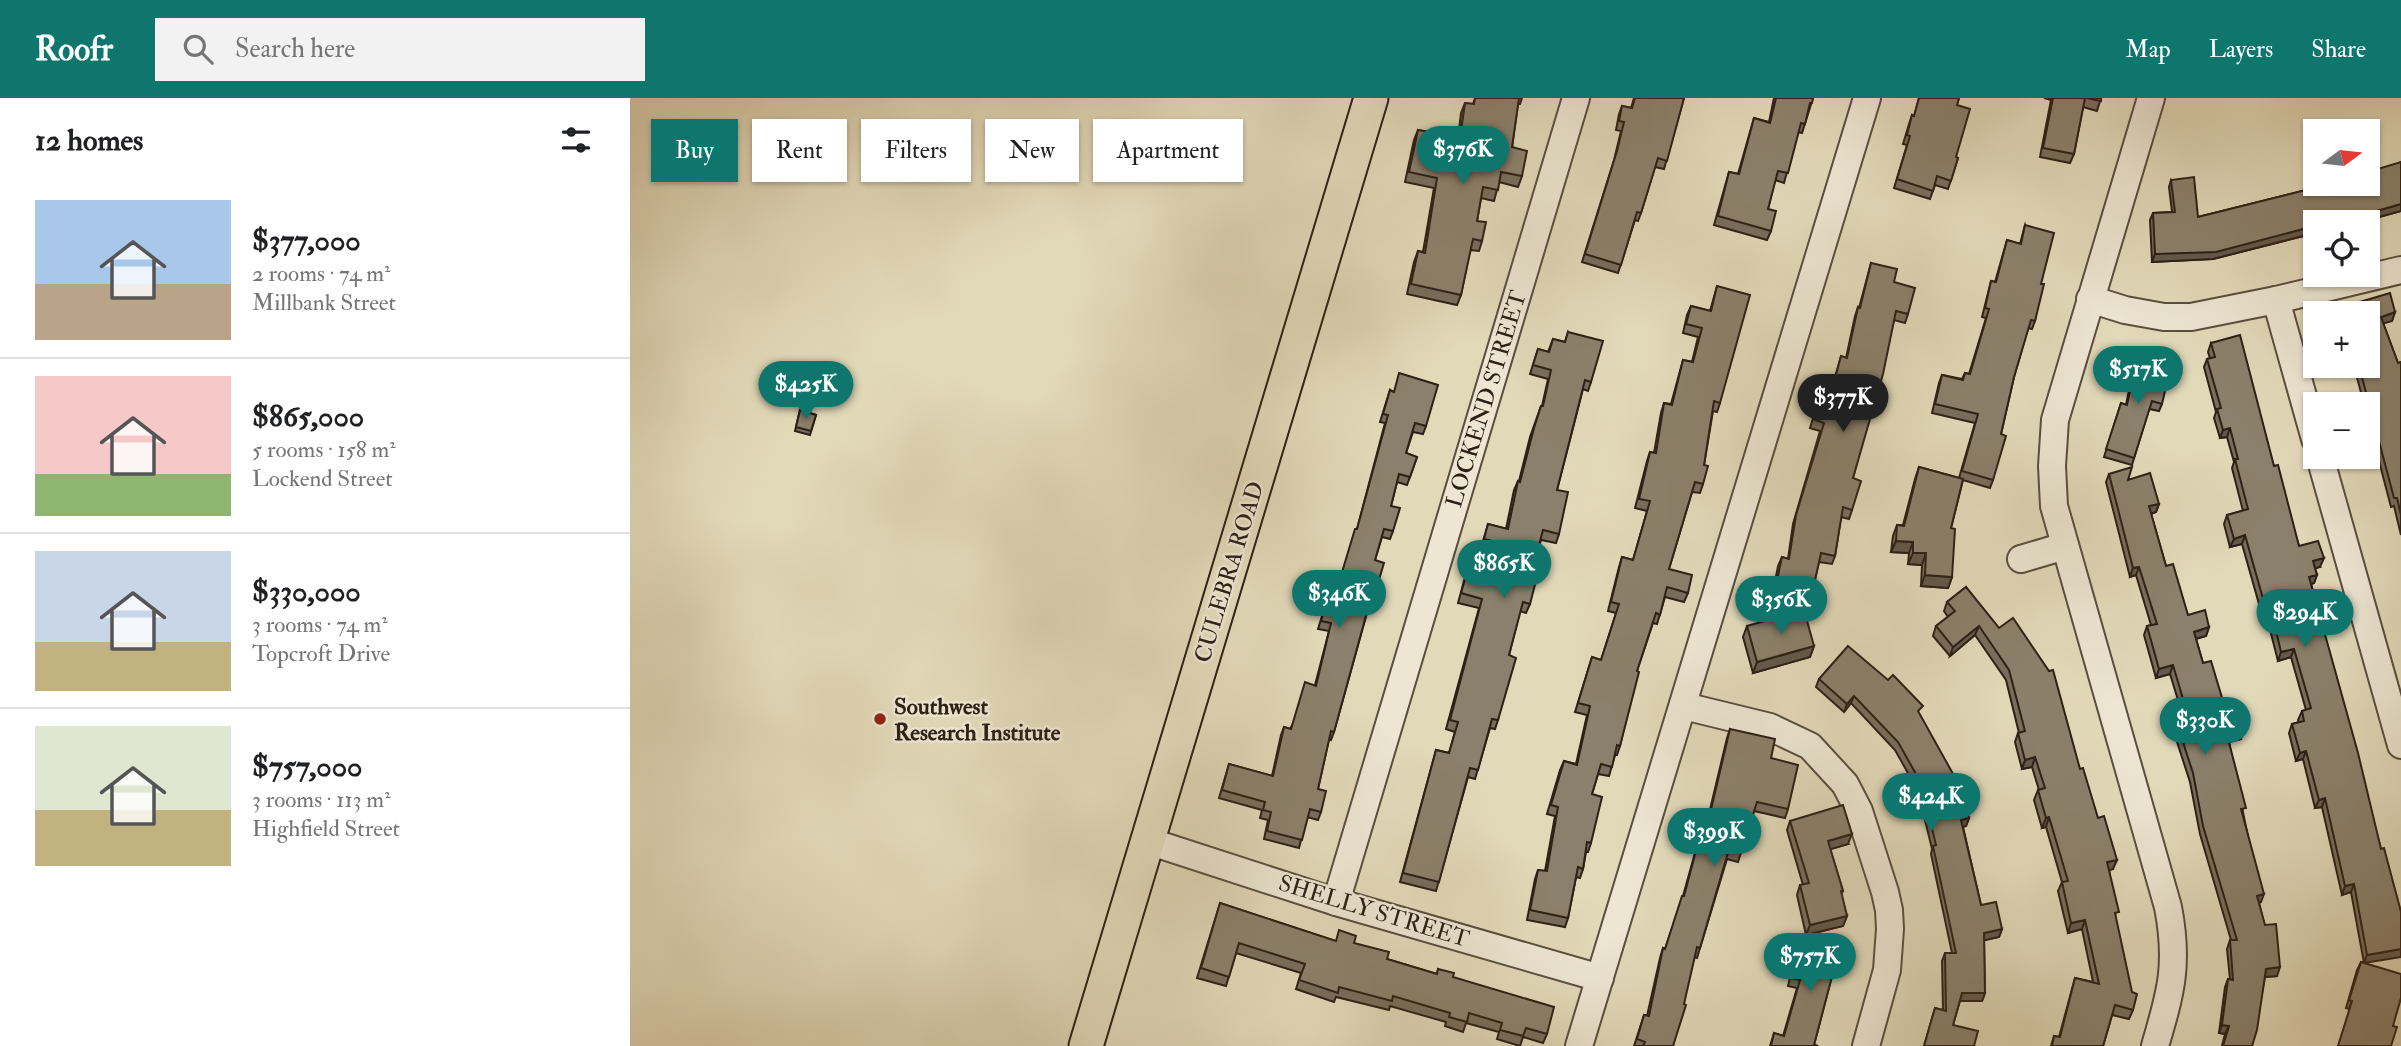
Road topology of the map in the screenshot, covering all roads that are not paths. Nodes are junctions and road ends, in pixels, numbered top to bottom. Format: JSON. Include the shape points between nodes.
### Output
{"nodes":[{"id":1,"x":1371,"y":98,"type":"edge"},
{"id":2,"x":1576,"y":98,"type":"edge"},
{"id":3,"x":1867,"y":98,"type":"edge"},
{"id":4,"x":2151,"y":98,"type":"edge"},
{"id":5,"x":2401,"y":270,"type":"edge"},
{"id":6,"x":2090,"y":299,"type":"junction"},
{"id":7,"x":2276,"y":300,"type":"junction"},
{"id":8,"x":2303,"y":396,"type":"edge"},
{"id":9,"x":2323,"y":469,"type":"edge"},
{"id":10,"x":2065,"y":546,"type":"junction"},
{"id":11,"x":2021,"y":559,"type":"dead end"},
{"id":12,"x":1684,"y":706,"type":"junction"},
{"id":13,"x":2401,"y":745,"type":"edge"},
{"id":14,"x":1148,"y":841,"type":"junction"},
{"id":15,"x":1336,"y":902,"type":"junction"},
{"id":16,"x":1600,"y":978,"type":"junction"},
{"id":17,"x":1086,"y":1046,"type":"edge"},
{"id":18,"x":1579,"y":1046,"type":"edge"},
{"id":19,"x":1866,"y":1046,"type":"edge"},
{"id":20,"x":2155,"y":1046,"type":"edge"}],
"edges":[{"from":1,"to":14,"type":"main road","name":"CULEBRA ROAD"},
{"from":2,"to":15,"type":"street","name":"LOCKEND STREET"},
{"from":3,"to":12,"type":"street"},
{"from":4,"to":6,"type":"street"},
{"from":5,"to":7,"type":"street"},
{"from":6,"to":7,"type":"street","via":[[2164,317],[2210,314]]},
{"from":6,"to":10,"type":"street","via":[[2055,420],[2054,506]]},
{"from":7,"to":8,"type":"street"},
{"from":9,"to":13,"type":"street"},
{"from":10,"to":11,"type":"street"},
{"from":10,"to":20,"type":"street","via":[[2168,907],[2172,991]]},
{"from":12,"to":16,"type":"street"},
{"from":12,"to":19,"type":"street","via":[[1790,736],[1810,746],[1845,784],[1859,811],[1885,892],[1890,929],[1887,970]]},
{"from":14,"to":15,"type":"street","name":"SHELLY STREET"},
{"from":14,"to":17,"type":"main road","name":"CULEBRA ROAD"},
{"from":15,"to":16,"type":"street","name":"SHELLY STREET"},
{"from":16,"to":18,"type":"street"}]}
